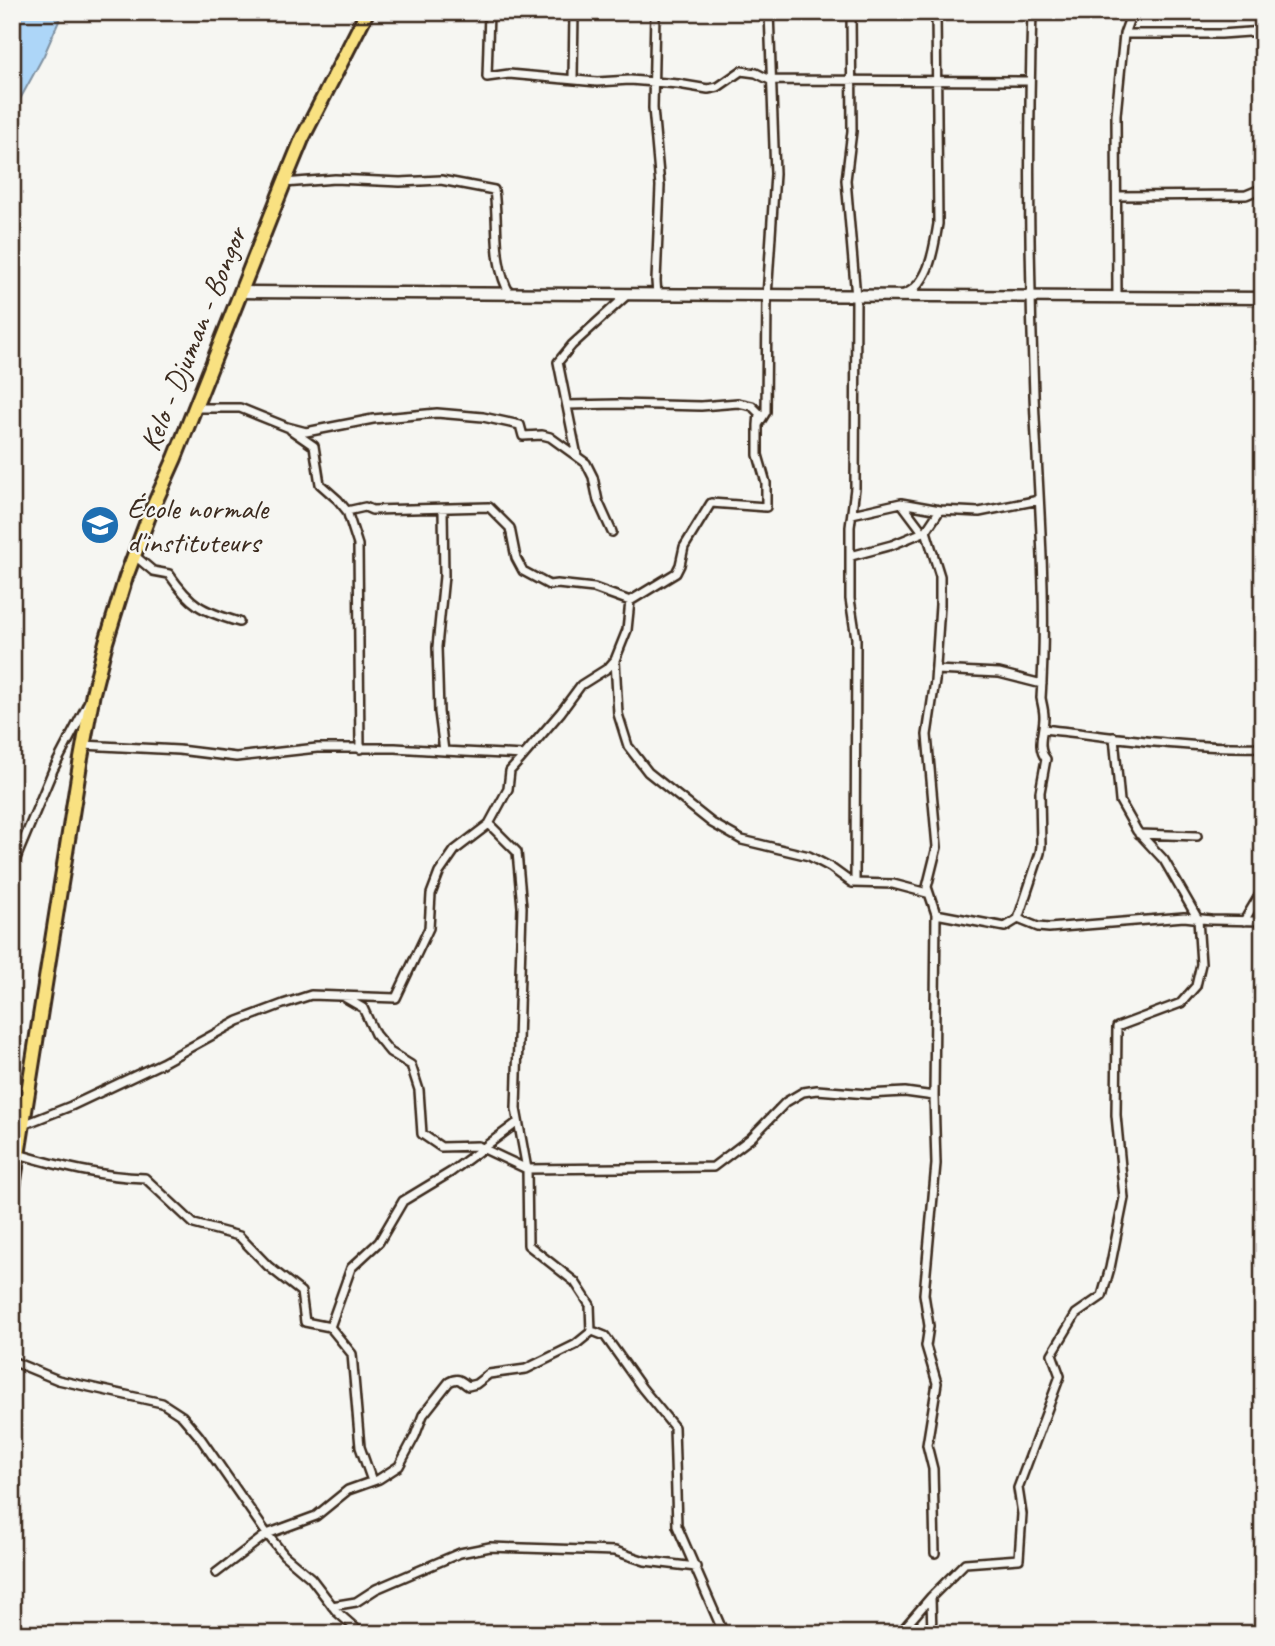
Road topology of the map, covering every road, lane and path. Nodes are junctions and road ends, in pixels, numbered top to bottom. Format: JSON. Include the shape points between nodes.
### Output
{"nodes":[{"id":1,"x":368,"y":12,"type":"edge"},
{"id":2,"x":489,"y":12,"type":"edge"},
{"id":3,"x":574,"y":12,"type":"edge"},
{"id":4,"x":655,"y":12,"type":"edge"},
{"id":5,"x":769,"y":12,"type":"edge"},
{"id":6,"x":851,"y":12,"type":"edge"},
{"id":7,"x":936,"y":12,"type":"edge"},
{"id":8,"x":1032,"y":12,"type":"edge"},
{"id":9,"x":1132,"y":12,"type":"edge"},
{"id":10,"x":1263,"y":31,"type":"edge"},
{"id":11,"x":1124,"y":34,"type":"junction"},
{"id":12,"x":573,"y":78,"type":"junction"},
{"id":13,"x":853,"y":79,"type":"junction"},
{"id":14,"x":770,"y":80,"type":"junction"},
{"id":15,"x":936,"y":81,"type":"junction"},
{"id":16,"x":1030,"y":81,"type":"junction"},
{"id":17,"x":653,"y":82,"type":"junction"},
{"id":18,"x":284,"y":183,"type":"junction"},
{"id":19,"x":1263,"y":188,"type":"edge"},
{"id":20,"x":1117,"y":196,"type":"junction"},
{"id":21,"x":240,"y":292,"type":"junction"},
{"id":22,"x":510,"y":294,"type":"junction"},
{"id":23,"x":627,"y":295,"type":"junction"},
{"id":24,"x":657,"y":295,"type":"junction"},
{"id":25,"x":767,"y":297,"type":"junction"},
{"id":26,"x":856,"y":297,"type":"junction"},
{"id":27,"x":897,"y":297,"type":"junction"},
{"id":28,"x":1030,"y":297,"type":"junction"},
{"id":29,"x":1118,"y":297,"type":"junction"},
{"id":30,"x":1263,"y":298,"type":"edge"},
{"id":31,"x":567,"y":405,"type":"junction"},
{"id":32,"x":194,"y":408,"type":"junction"},
{"id":33,"x":758,"y":425,"type":"junction"},
{"id":34,"x":287,"y":427,"type":"junction"},
{"id":35,"x":577,"y":456,"type":"junction"},
{"id":36,"x":1039,"y":500,"type":"junction"},
{"id":37,"x":901,"y":503,"type":"junction"},
{"id":38,"x":443,"y":510,"type":"junction"},
{"id":39,"x":940,"y":510,"type":"junction"},
{"id":40,"x":347,"y":511,"type":"junction"},
{"id":41,"x":852,"y":514,"type":"junction"},
{"id":42,"x":925,"y":531,"type":"junction"},
{"id":43,"x":612,"y":532,"type":"dead end"},
{"id":44,"x":134,"y":555,"type":"junction"},
{"id":45,"x":851,"y":556,"type":"junction"},
{"id":46,"x":630,"y":601,"type":"junction"},
{"id":47,"x":239,"y":621,"type":"dead end"},
{"id":48,"x":615,"y":660,"type":"junction"},
{"id":49,"x":936,"y":670,"type":"junction"},
{"id":50,"x":1042,"y":684,"type":"junction"},
{"id":51,"x":93,"y":693,"type":"junction"},
{"id":52,"x":1043,"y":729,"type":"junction"},
{"id":53,"x":1114,"y":737,"type":"junction"},
{"id":54,"x":83,"y":745,"type":"junction"},
{"id":55,"x":1263,"y":747,"type":"edge"},
{"id":56,"x":360,"y":749,"type":"junction"},
{"id":57,"x":444,"y":751,"type":"junction"},
{"id":58,"x":524,"y":755,"type":"junction"},
{"id":59,"x":489,"y":824,"type":"junction"},
{"id":60,"x":1139,"y":834,"type":"junction"},
{"id":61,"x":1197,"y":836,"type":"dead end"},
{"id":62,"x":12,"y":867,"type":"edge"},
{"id":63,"x":855,"y":883,"type":"junction"},
{"id":64,"x":1263,"y":889,"type":"edge"},
{"id":65,"x":927,"y":893,"type":"junction"},
{"id":66,"x":936,"y":914,"type":"junction"},
{"id":67,"x":1018,"y":919,"type":"junction"},
{"id":68,"x":1198,"y":919,"type":"junction"},
{"id":69,"x":1244,"y":921,"type":"junction"},
{"id":70,"x":1263,"y":921,"type":"edge"},
{"id":71,"x":344,"y":996,"type":"junction"},
{"id":72,"x":934,"y":1096,"type":"junction"},
{"id":73,"x":518,"y":1122,"type":"junction"},
{"id":74,"x":23,"y":1125,"type":"junction"},
{"id":75,"x":484,"y":1148,"type":"junction"},
{"id":76,"x":18,"y":1154,"type":"junction"},
{"id":77,"x":527,"y":1169,"type":"junction"},
{"id":78,"x":12,"y":1193,"type":"edge"},
{"id":79,"x":330,"y":1328,"type":"junction"},
{"id":80,"x":595,"y":1332,"type":"dead end"},
{"id":81,"x":12,"y":1361,"type":"edge"},
{"id":82,"x":372,"y":1481,"type":"junction"},
{"id":83,"x":267,"y":1534,"type":"junction"},
{"id":84,"x":935,"y":1553,"type":"dead end"},
{"id":85,"x":696,"y":1567,"type":"junction"},
{"id":86,"x":216,"y":1573,"type":"dead end"},
{"id":87,"x":931,"y":1597,"type":"junction"},
{"id":88,"x":332,"y":1606,"type":"junction"},
{"id":89,"x":362,"y":1634,"type":"edge"},
{"id":90,"x":724,"y":1634,"type":"edge"},
{"id":91,"x":899,"y":1634,"type":"edge"},
{"id":92,"x":932,"y":1634,"type":"edge"}],
"edges":[{"from":1,"to":18,"type":"highway","name":"Kelo - Djuman - Bongor"},
{"from":2,"to":12,"type":"street","via":[[487,77]]},
{"from":3,"to":12,"type":"street"},
{"from":4,"to":17,"type":"street"},
{"from":5,"to":14,"type":"street"},
{"from":6,"to":13,"type":"street"},
{"from":7,"to":15,"type":"street"},
{"from":8,"to":16,"type":"street"},
{"from":9,"to":11,"type":"street"},
{"from":10,"to":11,"type":"street"},
{"from":11,"to":20,"type":"street","via":[[1116,115]]},
{"from":12,"to":17,"type":"street"},
{"from":13,"to":14,"type":"street"},
{"from":13,"to":15,"type":"street"},
{"from":13,"to":26,"type":"street","via":[[846,180]]},
{"from":14,"to":17,"type":"street","via":[[741,71],[708,89]]},
{"from":14,"to":25,"type":"street","via":[[775,174]]},
{"from":15,"to":16,"type":"street"},
{"from":15,"to":27,"type":"street","via":[[939,182],[934,251],[919,281],[910,292]]},
{"from":16,"to":28,"type":"street"},
{"from":17,"to":24,"type":"street","via":[[660,186]]},
{"from":18,"to":21,"type":"highway","name":"Kelo - Djuman - Bongor"},
{"from":18,"to":22,"type":"street","via":[[442,180],[494,190],[498,258]]},
{"from":19,"to":20,"type":"street","via":[[1247,195]]},
{"from":20,"to":29,"type":"street"},
{"from":21,"to":22,"type":"street"},
{"from":21,"to":32,"type":"highway","name":"Kelo - Djuman - Bongor"},
{"from":22,"to":23,"type":"street"},
{"from":23,"to":24,"type":"street"},
{"from":23,"to":31,"type":"street","via":[[560,359]]},
{"from":24,"to":25,"type":"street"},
{"from":25,"to":26,"type":"street"},
{"from":25,"to":33,"type":"street","via":[[766,412]]},
{"from":26,"to":27,"type":"street"},
{"from":26,"to":41,"type":"street"},
{"from":27,"to":28,"type":"street"},
{"from":28,"to":29,"type":"street"},
{"from":28,"to":36,"type":"street"},
{"from":29,"to":30,"type":"street"},
{"from":31,"to":33,"type":"street","via":[[738,403],[752,405],[759,412]]},
{"from":31,"to":35,"type":"street"},
{"from":32,"to":34,"type":"street","via":[[240,408]]},
{"from":32,"to":44,"type":"highway","name":"Kelo - Djuman - Bongor"},
{"from":33,"to":46,"type":"street","via":[[766,508],[711,503],[684,547],[676,573]]},
{"from":34,"to":35,"type":"street","via":[[315,431],[411,414],[456,414],[520,425],[523,436],[550,437]]},
{"from":34,"to":40,"type":"street","via":[[314,446],[320,484]]},
{"from":35,"to":43,"type":"street","via":[[591,470]]},
{"from":36,"to":39,"type":"street","via":[[979,512]]},
{"from":36,"to":50,"type":"street"},
{"from":37,"to":39,"type":"street"},
{"from":37,"to":41,"type":"street"},
{"from":37,"to":42,"type":"street"},
{"from":38,"to":40,"type":"street","via":[[365,507]]},
{"from":38,"to":46,"type":"street","via":[[493,510],[510,528],[520,568],[539,582],[594,588]]},
{"from":38,"to":57,"type":"street","via":[[437,657]]},
{"from":39,"to":42,"type":"street"},
{"from":40,"to":56,"type":"street","via":[[358,545]]},
{"from":41,"to":45,"type":"street"},
{"from":42,"to":45,"type":"street"},
{"from":42,"to":49,"type":"street","via":[[940,576]]},
{"from":44,"to":47,"type":"street","via":[[153,571],[169,574],[185,597],[213,614]]},
{"from":44,"to":51,"type":"highway","name":"Kelo - Djuman - Bongor"},
{"from":45,"to":63,"type":"street","via":[[850,599],[856,638]]},
{"from":46,"to":48,"type":"street","via":[[627,630]]},
{"from":48,"to":58,"type":"street","via":[[581,685]]},
{"from":48,"to":63,"type":"street","via":[[624,735],[648,772],[712,824],[742,840],[809,856]]},
{"from":49,"to":50,"type":"street","via":[[999,673]]},
{"from":49,"to":65,"type":"street","via":[[928,735],[937,847]]},
{"from":50,"to":52,"type":"street"},
{"from":51,"to":54,"type":"highway","name":"Kelo - Djuman - Bongor"},
{"from":51,"to":62,"type":"street","via":[[53,770]]},
{"from":52,"to":53,"type":"street"},
{"from":52,"to":67,"type":"street","via":[[1041,747],[1046,759],[1040,792],[1041,846]]},
{"from":53,"to":55,"type":"street"},
{"from":53,"to":60,"type":"street","via":[[1120,800]]},
{"from":54,"to":56,"type":"street","via":[[236,757],[317,748]]},
{"from":54,"to":74,"type":"highway","name":"Kelo - Djuman - Bongor"},
{"from":56,"to":57,"type":"street"},
{"from":57,"to":58,"type":"street"},
{"from":58,"to":59,"type":"street","via":[[510,772],[508,789]]},
{"from":59,"to":71,"type":"street","via":[[455,850],[439,873],[431,894],[429,928],[396,998]]},
{"from":59,"to":73,"type":"street","via":[[517,852],[522,906]]},
{"from":60,"to":61,"type":"street"},
{"from":60,"to":68,"type":"street","via":[[1164,860]]},
{"from":63,"to":65,"type":"street","via":[[893,884]]},
{"from":64,"to":69,"type":"street"},
{"from":65,"to":66,"type":"street"},
{"from":66,"to":67,"type":"street","via":[[1005,927]]},
{"from":66,"to":72,"type":"street"},
{"from":67,"to":68,"type":"street","via":[[1049,928]]},
{"from":68,"to":69,"type":"street"},
{"from":68,"to":87,"type":"street","via":[[1201,964],[1196,986],[1181,1003],[1117,1027],[1116,1115],[1124,1198],[1102,1296],[1076,1314],[1052,1354],[1060,1376],[1018,1488],[1020,1559],[965,1563]]},
{"from":69,"to":70,"type":"street"},
{"from":71,"to":74,"type":"street","via":[[312,995],[238,1021],[162,1063]]},
{"from":71,"to":75,"type":"street","via":[[363,1008],[390,1052],[411,1065],[419,1090],[422,1134],[441,1147]]},
{"from":72,"to":77,"type":"street","via":[[803,1092],[713,1167]]},
{"from":72,"to":84,"type":"street","via":[[936,1164],[925,1294],[926,1346],[937,1383],[927,1445],[933,1469]]},
{"from":73,"to":75,"type":"street"},
{"from":73,"to":77,"type":"street"},
{"from":74,"to":76,"type":"highway","name":"Kelo - Djuman - Bongor"},
{"from":75,"to":77,"type":"street"},
{"from":75,"to":79,"type":"street","via":[[403,1201],[379,1242],[351,1268]]},
{"from":76,"to":78,"type":"highway","name":"Kelo - Djuman - Bongor"},
{"from":76,"to":79,"type":"street","via":[[145,1178],[194,1224],[239,1236],[302,1292],[305,1322]]},
{"from":77,"to":82,"type":"street","via":[[528,1245],[575,1282],[590,1305],[592,1332],[526,1369],[489,1374],[468,1386],[460,1379],[449,1382],[423,1415],[399,1466]]},
{"from":79,"to":82,"type":"street","via":[[352,1354],[360,1447]]},
{"from":80,"to":85,"type":"street","via":[[605,1336],[674,1427],[677,1526]]},
{"from":81,"to":83,"type":"street","via":[[58,1380],[162,1403],[182,1416]]},
{"from":82,"to":83,"type":"street","via":[[348,1490],[316,1516]]},
{"from":83,"to":86,"type":"street"},
{"from":83,"to":88,"type":"street"},
{"from":85,"to":88,"type":"street","via":[[645,1561],[615,1551],[490,1547],[460,1553],[356,1602]]},
{"from":85,"to":90,"type":"street"},
{"from":87,"to":91,"type":"street"},
{"from":87,"to":92,"type":"street"},
{"from":88,"to":89,"type":"street"}]}
